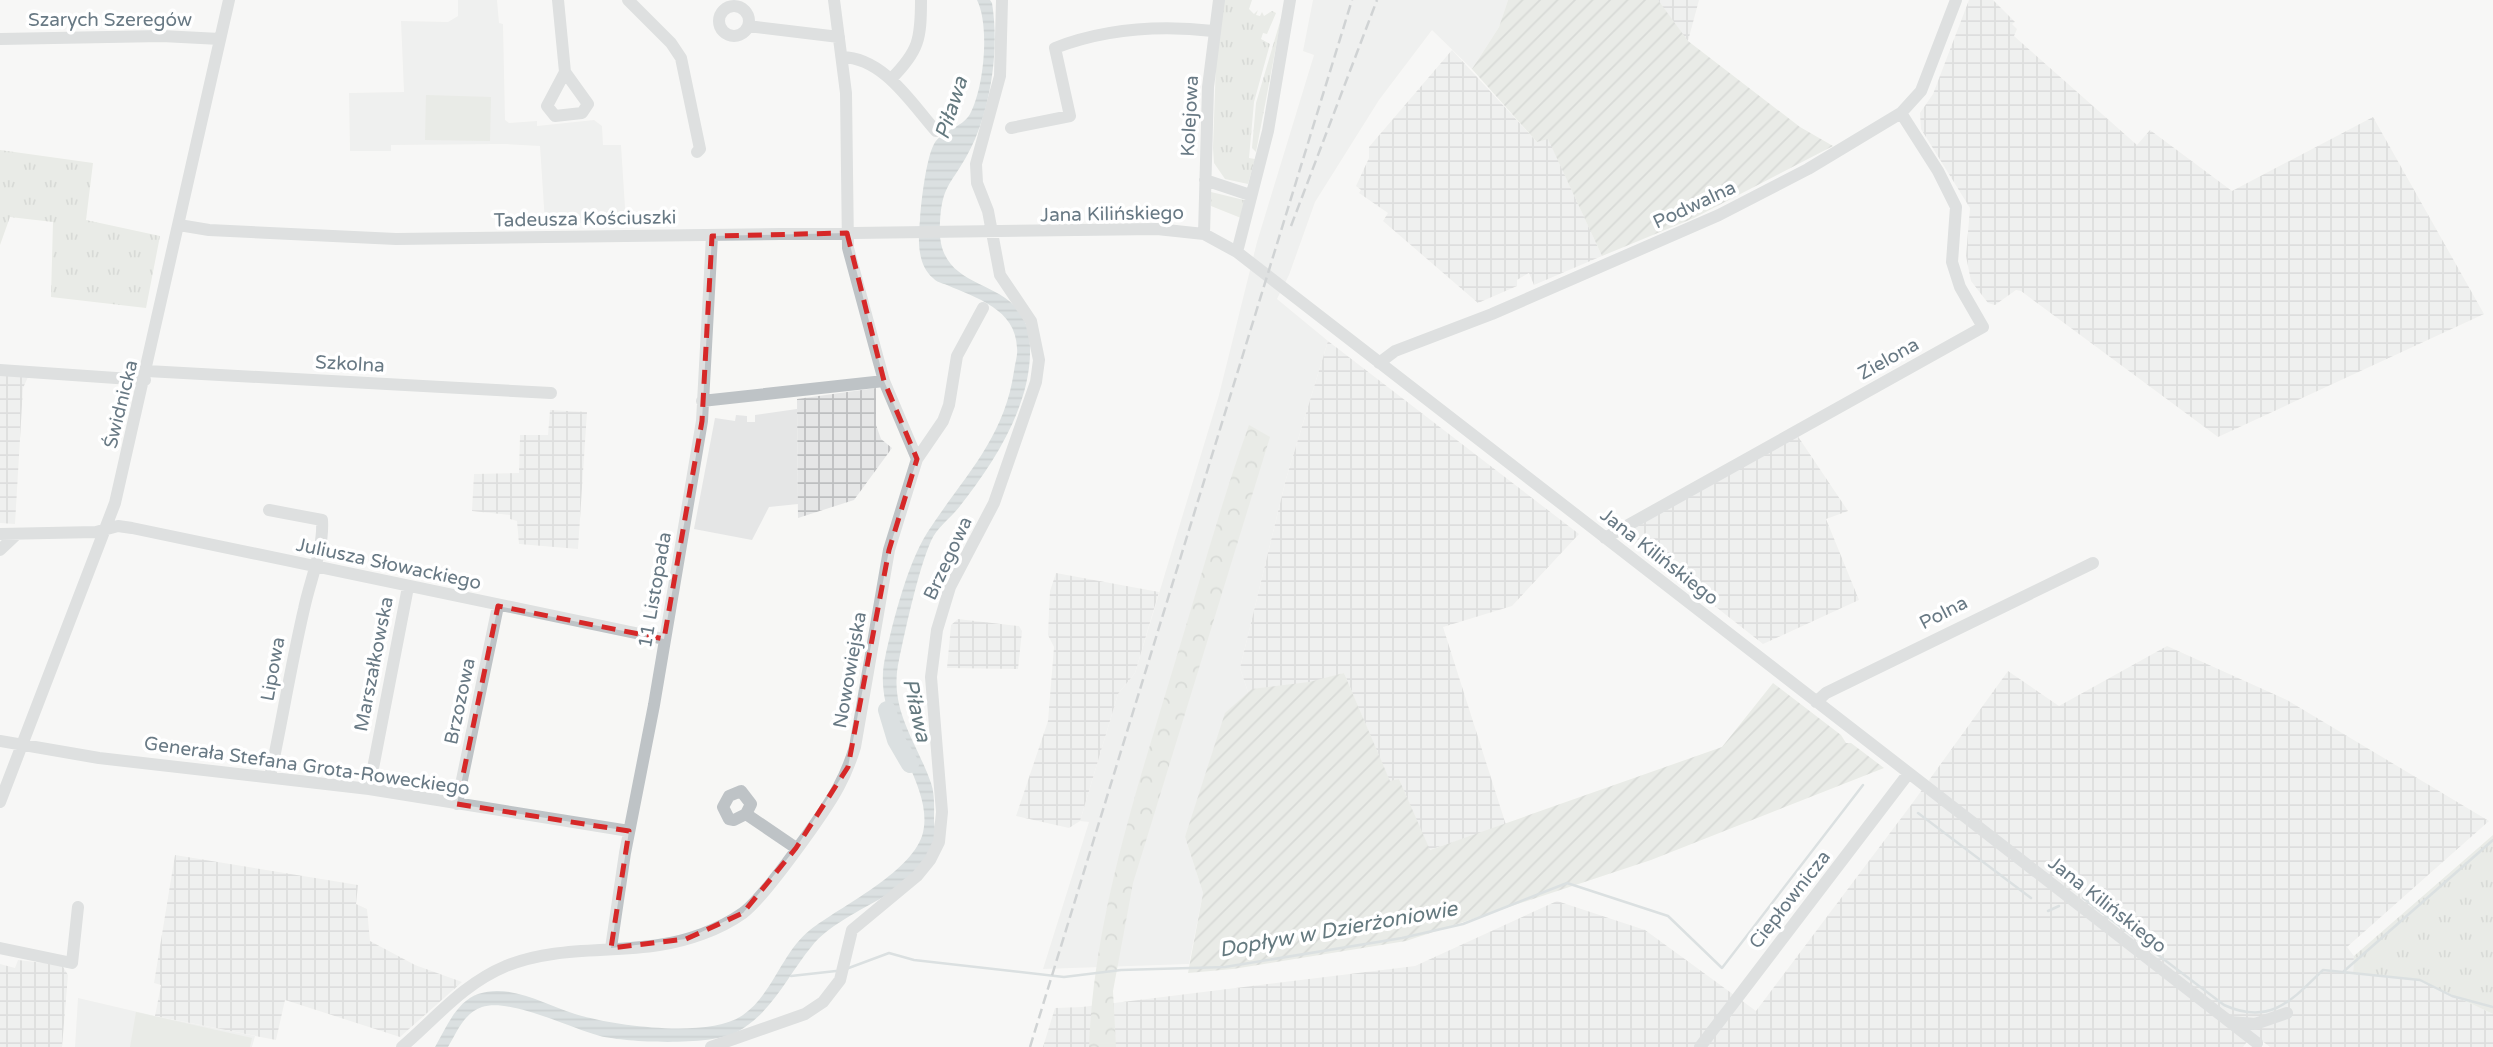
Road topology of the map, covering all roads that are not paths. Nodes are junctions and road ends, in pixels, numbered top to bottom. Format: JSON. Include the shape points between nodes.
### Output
{"nodes":[{"id":1,"x":229,"y":0,"type":"edge"},
{"id":2,"x":558,"y":0,"type":"edge"},
{"id":3,"x":628,"y":0,"type":"edge"},
{"id":4,"x":834,"y":0,"type":"edge"},
{"id":5,"x":921,"y":0,"type":"edge"},
{"id":6,"x":1002,"y":0,"type":"edge"},
{"id":7,"x":1219,"y":0,"type":"edge"},
{"id":8,"x":1290,"y":0,"type":"edge"},
{"id":9,"x":1956,"y":0,"type":"edge"},
{"id":10,"x":748,"y":26,"type":"dead end"},
{"id":11,"x":1213,"y":31,"type":"junction"},
{"id":12,"x":839,"y":37,"type":"junction"},
{"id":13,"x":0,"y":38,"type":"edge"},
{"id":14,"x":220,"y":39,"type":"junction"},
{"id":15,"x":842,"y":57,"type":"junction"},
{"id":16,"x":565,"y":72,"type":"dead end"},
{"id":17,"x":891,"y":79,"type":"junction"},
{"id":18,"x":1901,"y":113,"type":"junction"},
{"id":19,"x":1011,"y":128,"type":"dead end"},
{"id":20,"x":936,"y":131,"type":"dead end"},
{"id":21,"x":697,"y":152,"type":"dead end"},
{"id":22,"x":1205,"y":180,"type":"junction"},
{"id":23,"x":1250,"y":195,"type":"junction"},
{"id":24,"x":179,"y":225,"type":"junction"},
{"id":25,"x":847,"y":233,"type":"junction"},
{"id":26,"x":993,"y":233,"type":"junction"},
{"id":27,"x":1204,"y":234,"type":"junction"},
{"id":28,"x":712,"y":236,"type":"junction"},
{"id":29,"x":1237,"y":252,"type":"junction"},
{"id":30,"x":983,"y":308,"type":"dead end"},
{"id":31,"x":1379,"y":363,"type":"junction"},
{"id":32,"x":0,"y":370,"type":"edge"},
{"id":33,"x":146,"y":375,"type":"junction"},
{"id":34,"x":884,"y":380,"type":"junction"},
{"id":35,"x":551,"y":393,"type":"dead end"},
{"id":36,"x":702,"y":401,"type":"junction"},
{"id":37,"x":917,"y":459,"type":"junction"},
{"id":38,"x":270,"y":510,"type":"dead end"},
{"id":39,"x":106,"y":530,"type":"junction"},
{"id":40,"x":1605,"y":538,"type":"junction"},
{"id":41,"x":0,"y":543,"type":"edge"},
{"id":42,"x":2093,"y":563,"type":"dead end"},
{"id":43,"x":313,"y":568,"type":"junction"},
{"id":44,"x":408,"y":587,"type":"junction"},
{"id":45,"x":498,"y":606,"type":"junction"},
{"id":46,"x":664,"y":639,"type":"junction"},
{"id":47,"x":1816,"y":702,"type":"junction"},
{"id":48,"x":0,"y":741,"type":"edge"},
{"id":49,"x":22,"y":746,"type":"junction"},
{"id":50,"x":1908,"y":774,"type":"junction"},
{"id":51,"x":270,"y":777,"type":"junction"},
{"id":52,"x":369,"y":789,"type":"junction"},
{"id":53,"x":0,"y":802,"type":"edge"},
{"id":54,"x":457,"y":804,"type":"junction"},
{"id":55,"x":746,"y":814,"type":"dead end"},
{"id":56,"x":629,"y":831,"type":"junction"},
{"id":57,"x":796,"y":848,"type":"junction"},
{"id":58,"x":78,"y":908,"type":"dead end"},
{"id":59,"x":0,"y":948,"type":"edge"},
{"id":60,"x":611,"y":948,"type":"junction"},
{"id":61,"x":2287,"y":1013,"type":"dead end"},
{"id":62,"x":2230,"y":1022,"type":"junction"},
{"id":63,"x":2257,"y":1043,"type":"dead end"},
{"id":64,"x":402,"y":1047,"type":"edge"},
{"id":65,"x":711,"y":1047,"type":"edge"},
{"id":66,"x":1700,"y":1047,"type":"edge"}],
"edges":[{"from":1,"to":14,"type":"street","name":"Świdnicka"},
{"from":2,"to":16,"type":"street"},
{"from":3,"to":21,"type":"street","via":[[681,58]]},
{"from":4,"to":12,"type":"street"},
{"from":5,"to":17,"type":"street","via":[[920,30],[912,58]]},
{"from":6,"to":26,"type":"street","name":"Brzegowa","via":[[1000,75],[975,164]]},
{"from":7,"to":11,"type":"street","name":"Kolejowa"},
{"from":8,"to":23,"type":"street","via":[[1268,131]]},
{"from":9,"to":18,"type":"street","name":"Podwalna","via":[[1921,91]]},
{"from":10,"to":12,"type":"street"},
{"from":11,"to":19,"type":"street","via":[[1135,28],[1055,48],[1070,116]]},
{"from":11,"to":22,"type":"street","name":"Kolejowa"},
{"from":12,"to":15,"type":"street"},
{"from":13,"to":14,"type":"street","name":"Szarych Szeregów"},
{"from":14,"to":24,"type":"street","name":"Świdnicka"},
{"from":15,"to":17,"type":"street","via":[[865,61]]},
{"from":15,"to":25,"type":"street","via":[[849,142]]},
{"from":17,"to":20,"type":"street"},
{"from":18,"to":31,"type":"street","name":"Podwalna","via":[[1719,215],[1395,351]]},
{"from":18,"to":40,"type":"street","name":"Zielona","via":[[1956,207],[1952,262],[1960,287],[1983,327]]},
{"from":22,"to":23,"type":"street"},
{"from":22,"to":27,"type":"street","name":"Kolejowa"},
{"from":23,"to":29,"type":"street"},
{"from":24,"to":28,"type":"street","name":"Tadeusza Kościuszki","via":[[396,239]]},
{"from":24,"to":33,"type":"street","name":"Świdnicka"},
{"from":25,"to":26,"type":"street","name":"Tadeusza Kościuszki"},
{"from":25,"to":28,"type":"street","name":"Tadeusza Kościuszki"},
{"from":25,"to":34,"type":"street"},
{"from":26,"to":27,"type":"street","name":"Jana Kilińskiego","via":[[1157,229]]},
{"from":26,"to":65,"type":"street","name":"Brzegowa","via":[[1000,275],[1026,310],[1037,336],[1038,360],[1035,382],[994,503],[950,587],[937,630],[931,677],[942,812],[939,842],[917,876],[852,930],[830,995],[813,1009]]},
{"from":27,"to":29,"type":"street","name":"Jana Kilińskiego"},
{"from":28,"to":36,"type":"street","name":"11 Listopada"},
{"from":29,"to":31,"type":"street","name":"Jana Kilińskiego"},
{"from":30,"to":37,"type":"street","name":"Nowowiejska","via":[[957,356],[943,421]]},
{"from":31,"to":40,"type":"street","name":"Jana Kilińskiego"},
{"from":32,"to":33,"type":"street","name":"Szkolna"},
{"from":33,"to":35,"type":"street","name":"Szkolna"},
{"from":33,"to":39,"type":"street","name":"Świdnicka"},
{"from":34,"to":36,"type":"street"},
{"from":34,"to":37,"type":"street"},
{"from":36,"to":46,"type":"street","name":"11 Listopada","via":[[689,505]]},
{"from":37,"to":57,"type":"street","name":"Nowowiejska","via":[[889,550],[852,757],[838,788]]},
{"from":38,"to":43,"type":"street","name":"Lipowa","via":[[322,520],[323,538]]},
{"from":39,"to":41,"type":"street","name":"Juliusza Słowackiego","via":[[17,534]]},
{"from":39,"to":43,"type":"street","name":"Juliusza Słowackiego","via":[[131,528]]},
{"from":39,"to":49,"type":"street","name":"Świdnicka"},
{"from":40,"to":47,"type":"street","name":"Jana Kilińskiego"},
{"from":42,"to":47,"type":"street","name":"Polna","via":[[1920,645]]},
{"from":43,"to":44,"type":"street","name":"Juliusza Słowackiego"},
{"from":43,"to":51,"type":"street","name":"Lipowa"},
{"from":44,"to":45,"type":"street","name":"Juliusza Słowackiego"},
{"from":44,"to":52,"type":"street","name":"Marszałkowska"},
{"from":45,"to":46,"type":"street","name":"Juliusza Słowackiego"},
{"from":45,"to":54,"type":"street","name":"Brzozowa"},
{"from":46,"to":56,"type":"street","name":"11 Listopada"},
{"from":47,"to":50,"type":"street","name":"Jana Kilińskiego"},
{"from":48,"to":49,"type":"street","name":"Generała Stefana Grota-Roweckiego"},
{"from":49,"to":51,"type":"street","name":"Generała Stefana Grota-Roweckiego"},
{"from":49,"to":53,"type":"street","name":"Świdnicka"},
{"from":50,"to":62,"type":"street","name":"Jana Kilińskiego"},
{"from":50,"to":66,"type":"street","name":"Ciepłownicza"},
{"from":51,"to":52,"type":"street","name":"Generała Stefana Grota-Roweckiego"},
{"from":52,"to":54,"type":"street","name":"Generała Stefana Grota-Roweckiego"},
{"from":54,"to":56,"type":"street","name":"Generała Stefana Grota-Roweckiego"},
{"from":55,"to":57,"type":"street"},
{"from":56,"to":60,"type":"street","name":"11 Listopada"},
{"from":57,"to":60,"type":"street","name":"Nowowiejska","via":[[751,906],[722,925],[659,945]]},
{"from":58,"to":59,"type":"street","via":[[72,963]]},
{"from":60,"to":64,"type":"street","name":"Nowowiejska","via":[[553,953],[508,965],[459,993]]},
{"from":61,"to":62,"type":"street","via":[[2255,1024]]},
{"from":62,"to":63,"type":"street","name":"Jana Kilińskiego"}]}
